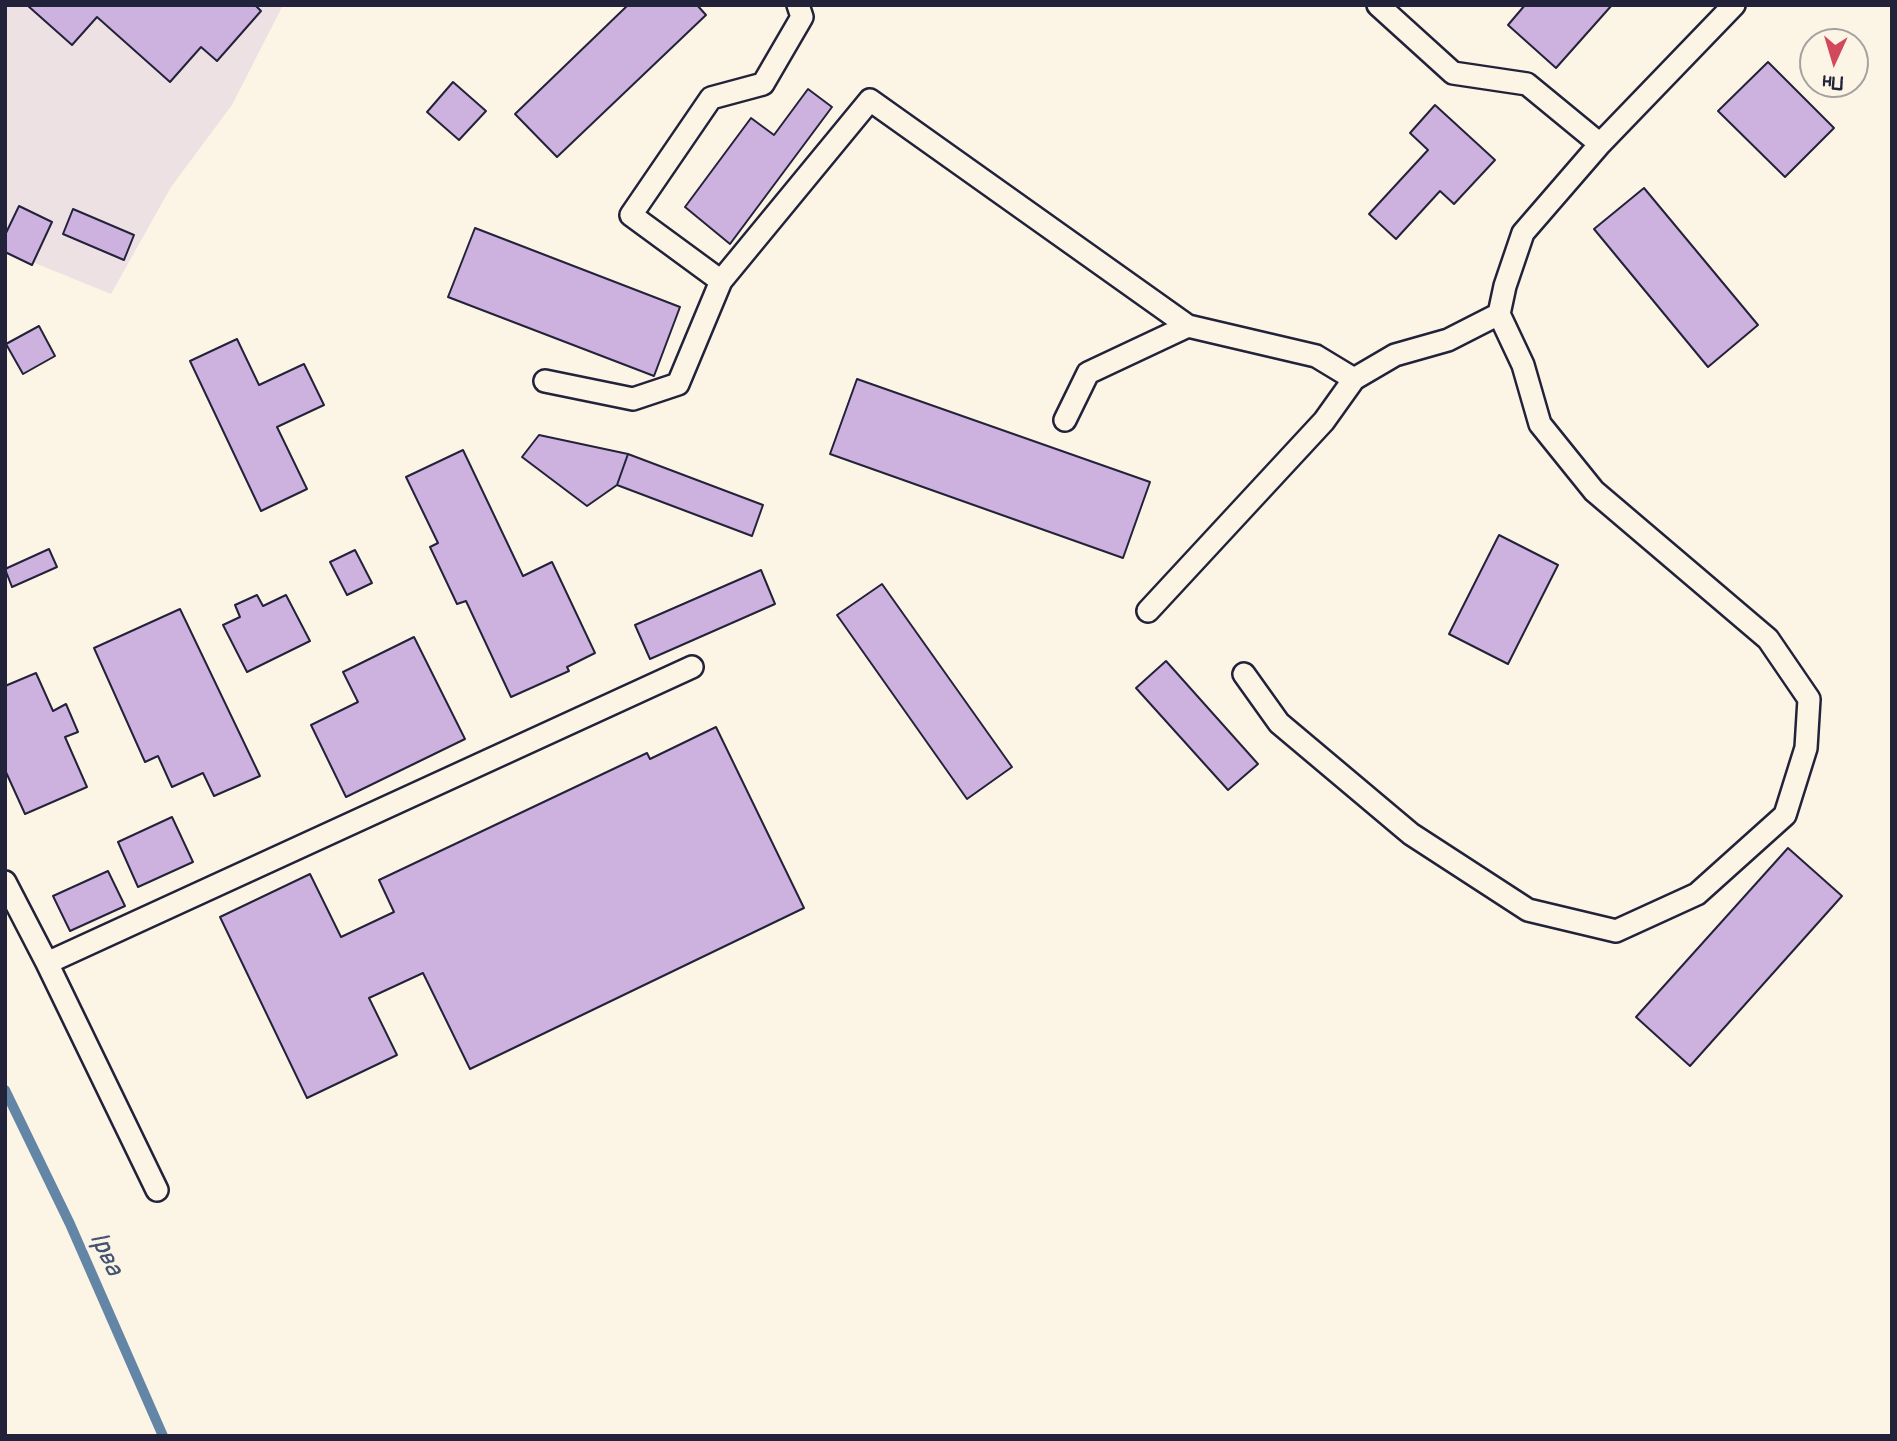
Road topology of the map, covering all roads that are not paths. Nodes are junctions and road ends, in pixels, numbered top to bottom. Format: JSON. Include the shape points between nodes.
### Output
{"nodes":[{"id":1,"x":798,"y":5,"type":"edge"},
{"id":2,"x":1378,"y":5,"type":"edge"},
{"id":3,"x":1734,"y":5,"type":"edge"},
{"id":4,"x":1600,"y":144,"type":"junction"},
{"id":5,"x":722,"y":281,"type":"junction"},
{"id":6,"x":1499,"y":314,"type":"junction"},
{"id":7,"x":1188,"y":326,"type":"junction"},
{"id":8,"x":1354,"y":379,"type":"junction"},
{"id":9,"x":545,"y":381,"type":"dead end"},
{"id":10,"x":1065,"y":420,"type":"dead end"},
{"id":11,"x":1148,"y":611,"type":"dead end"},
{"id":12,"x":692,"y":667,"type":"dead end"},
{"id":13,"x":1244,"y":674,"type":"dead end"},
{"id":14,"x":5,"y":882,"type":"edge"},
{"id":15,"x":47,"y":964,"type":"junction"},
{"id":16,"x":156,"y":1190,"type":"dead end"}],
"edges":[{"from":1,"to":5,"type":"lane","via":[[802,17],[763,84],[710,99],[631,215]]},
{"from":2,"to":4,"type":"lane","via":[[1453,73],[1527,84]]},
{"from":3,"to":4,"type":"lane"},
{"from":4,"to":6,"type":"lane","via":[[1523,233]]},
{"from":5,"to":7,"type":"lane","via":[[870,100]]},
{"from":5,"to":9,"type":"lane","via":[[678,384],[633,399]]},
{"from":6,"to":8,"type":"lane","via":[[1448,340],[1395,355]]},
{"from":6,"to":13,"type":"lane","via":[[1523,365],[1540,424],[1594,491],[1768,639],[1809,699],[1806,748],[1785,815],[1697,894],[1616,931],[1528,910],[1411,834],[1279,723]]},
{"from":7,"to":8,"type":"lane","via":[[1316,356]]},
{"from":7,"to":10,"type":"lane","via":[[1088,373]]},
{"from":8,"to":11,"type":"lane","via":[[1324,421]]},
{"from":12,"to":15,"type":"lane"},
{"from":14,"to":15,"type":"lane"},
{"from":15,"to":16,"type":"lane"}]}
